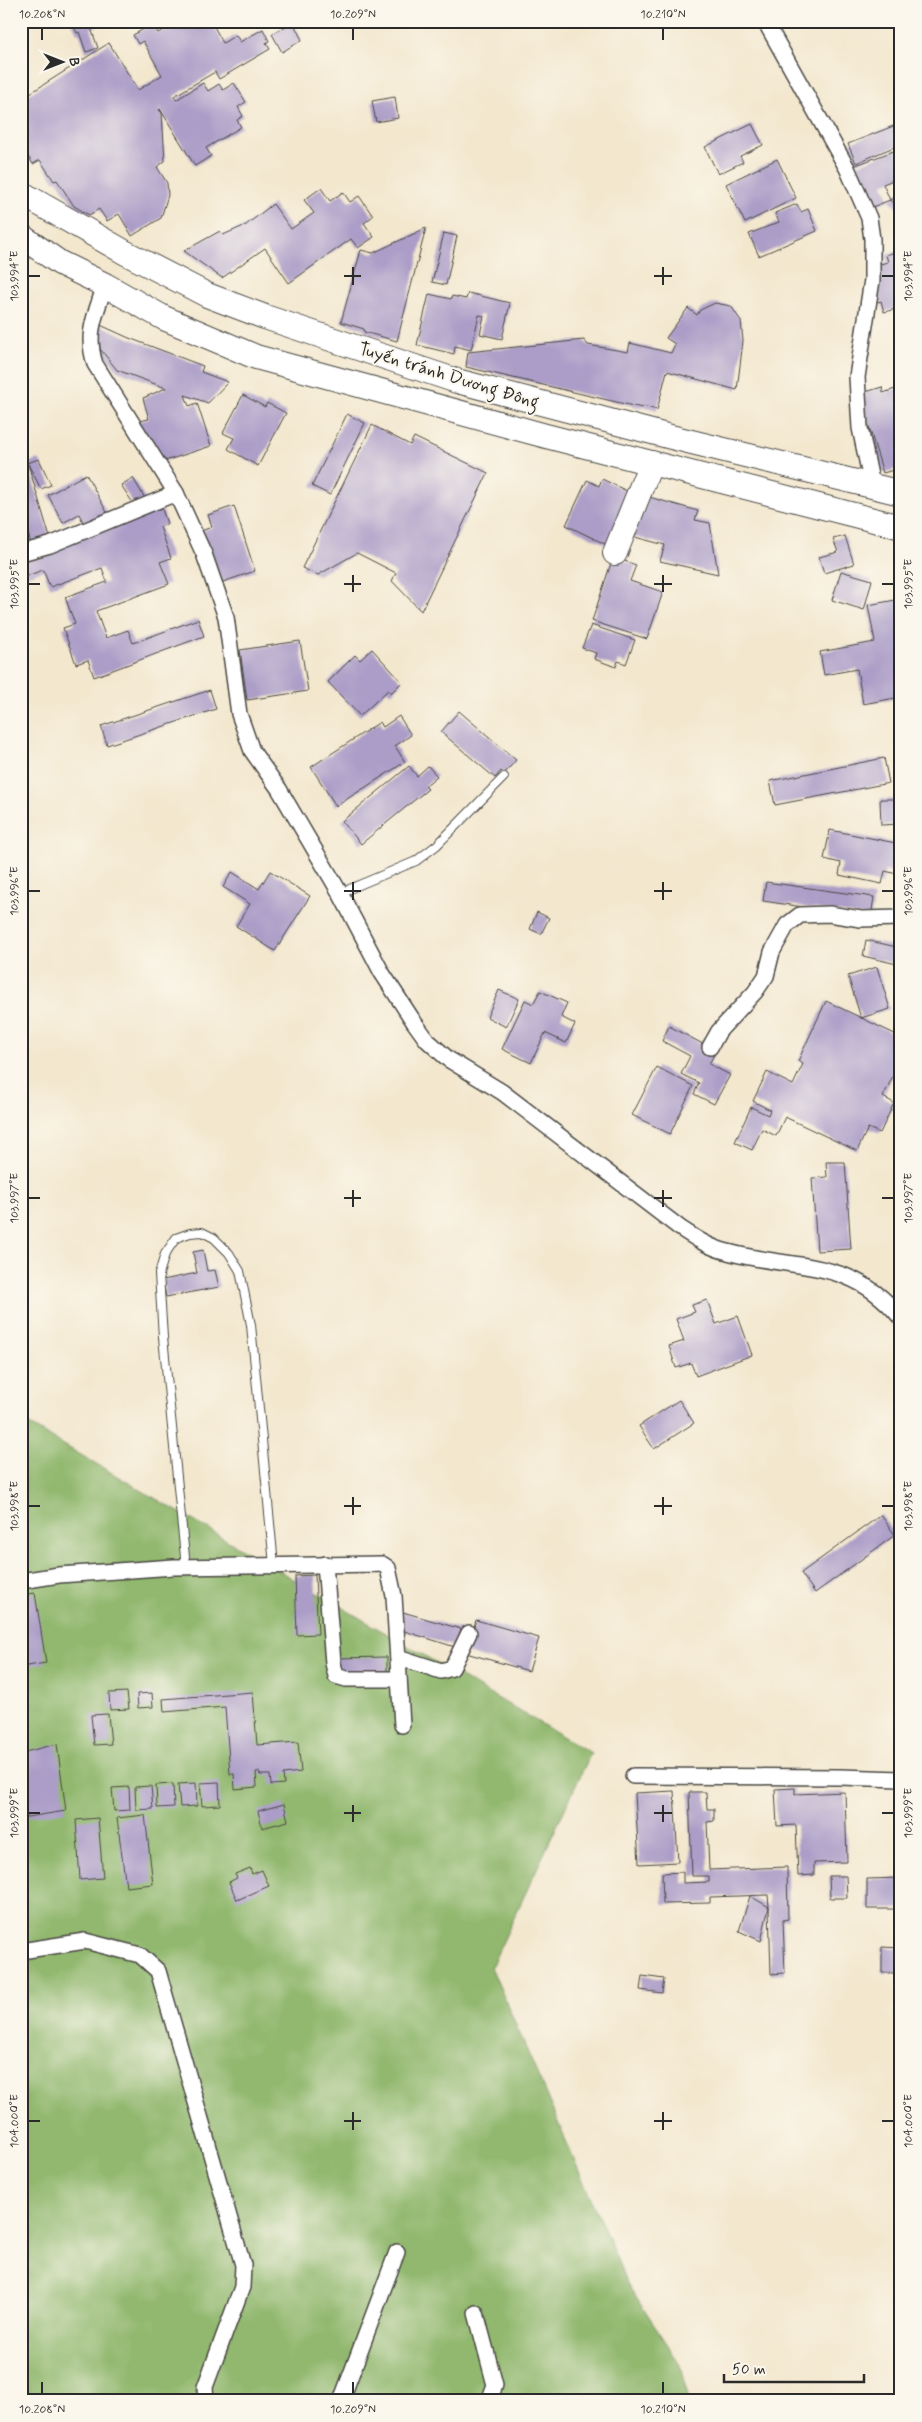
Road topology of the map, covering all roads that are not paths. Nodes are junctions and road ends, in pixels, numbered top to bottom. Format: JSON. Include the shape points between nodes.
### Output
{"nodes":[{"id":1,"x":765,"y":21,"type":"edge"},
{"id":2,"x":21,"y":193,"type":"edge"},
{"id":3,"x":21,"y":236,"type":"edge"},
{"id":4,"x":105,"y":285,"type":"junction"},
{"id":5,"x":651,"y":463,"type":"junction"},
{"id":6,"x":872,"y":484,"type":"junction"},
{"id":7,"x":176,"y":493,"type":"junction"},
{"id":8,"x":899,"y":493,"type":"edge"},
{"id":9,"x":899,"y":530,"type":"edge"},
{"id":10,"x":21,"y":553,"type":"edge"},
{"id":11,"x":615,"y":553,"type":"dead end"},
{"id":12,"x":504,"y":777,"type":"dead end"},
{"id":13,"x":340,"y":894,"type":"junction"},
{"id":14,"x":901,"y":918,"type":"edge"},
{"id":15,"x":710,"y":1047,"type":"dead end"},
{"id":16,"x":901,"y":1318,"type":"edge"},
{"id":17,"x":325,"y":1564,"type":"junction"},
{"id":18,"x":274,"y":1565,"type":"junction"},
{"id":19,"x":186,"y":1567,"type":"junction"},
{"id":20,"x":21,"y":1581,"type":"edge"},
{"id":21,"x":469,"y":1633,"type":"dead end"},
{"id":22,"x":398,"y":1657,"type":"junction"},
{"id":23,"x":399,"y":1679,"type":"junction"},
{"id":24,"x":402,"y":1725,"type":"dead end"},
{"id":25,"x":633,"y":1776,"type":"dead end"},
{"id":26,"x":901,"y":1779,"type":"edge"},
{"id":27,"x":21,"y":1951,"type":"edge"},
{"id":28,"x":397,"y":2252,"type":"dead end"},
{"id":29,"x":476,"y":2313,"type":"dead end"},
{"id":30,"x":206,"y":2401,"type":"edge"},
{"id":31,"x":341,"y":2401,"type":"edge"},
{"id":32,"x":489,"y":2401,"type":"edge"}],
"edges":[{"from":1,"to":6,"type":"street","via":[[847,168],[868,218],[872,238],[872,280],[857,377],[860,428]]},
{"from":2,"to":6,"type":"main road","name":"Tuyến tránh Dương Đông","via":[[206,295],[265,317],[457,381],[670,437]]},
{"from":3,"to":4,"type":"main road","name":"Tuyến tránh Dương Đông","via":[[60,262]]},
{"from":4,"to":5,"type":"main road","name":"Tuyến tránh Dương Đông","via":[[164,318],[256,357]]},
{"from":4,"to":7,"type":"street","via":[[90,336],[95,364]]},
{"from":5,"to":9,"type":"main road","name":"Tuyến tránh Dương Đông"},
{"from":5,"to":11,"type":"main road"},
{"from":6,"to":8,"type":"main road","name":"Tuyến tránh Dương Đông"},
{"from":7,"to":10,"type":"street","via":[[81,533]]},
{"from":7,"to":13,"type":"street","via":[[204,554],[226,617],[244,733]]},
{"from":8,"to":9,"type":"main road"},
{"from":12,"to":13,"type":"lane","via":[[437,845],[416,861]]},
{"from":13,"to":16,"type":"street","via":[[382,973],[427,1040],[448,1060],[502,1092],[703,1243],[726,1252],[818,1267],[857,1279]]},
{"from":14,"to":15,"type":"street","via":[[800,915],[787,925],[772,952],[766,976],[719,1031]]},
{"from":17,"to":18,"type":"street"},
{"from":17,"to":22,"type":"street","via":[[370,1562],[388,1568],[394,1596]]},
{"from":17,"to":23,"type":"street","via":[[332,1663],[336,1676],[346,1679]]},
{"from":18,"to":19,"type":"street"},
{"from":18,"to":19,"type":"lane","via":[[251,1324],[240,1271],[214,1238],[202,1232],[176,1238],[165,1254],[159,1274]]},
{"from":19,"to":20,"type":"street","via":[[59,1575]]},
{"from":21,"to":22,"type":"street","via":[[452,1668],[441,1671]]},
{"from":22,"to":23,"type":"street"},
{"from":23,"to":24,"type":"street"},
{"from":25,"to":26,"type":"street"},
{"from":27,"to":30,"type":"street","via":[[84,1941],[140,1955],[158,1971],[243,2265],[242,2287],[205,2387]]},
{"from":28,"to":31,"type":"street"},
{"from":29,"to":32,"type":"street","via":[[494,2385]]}]}
